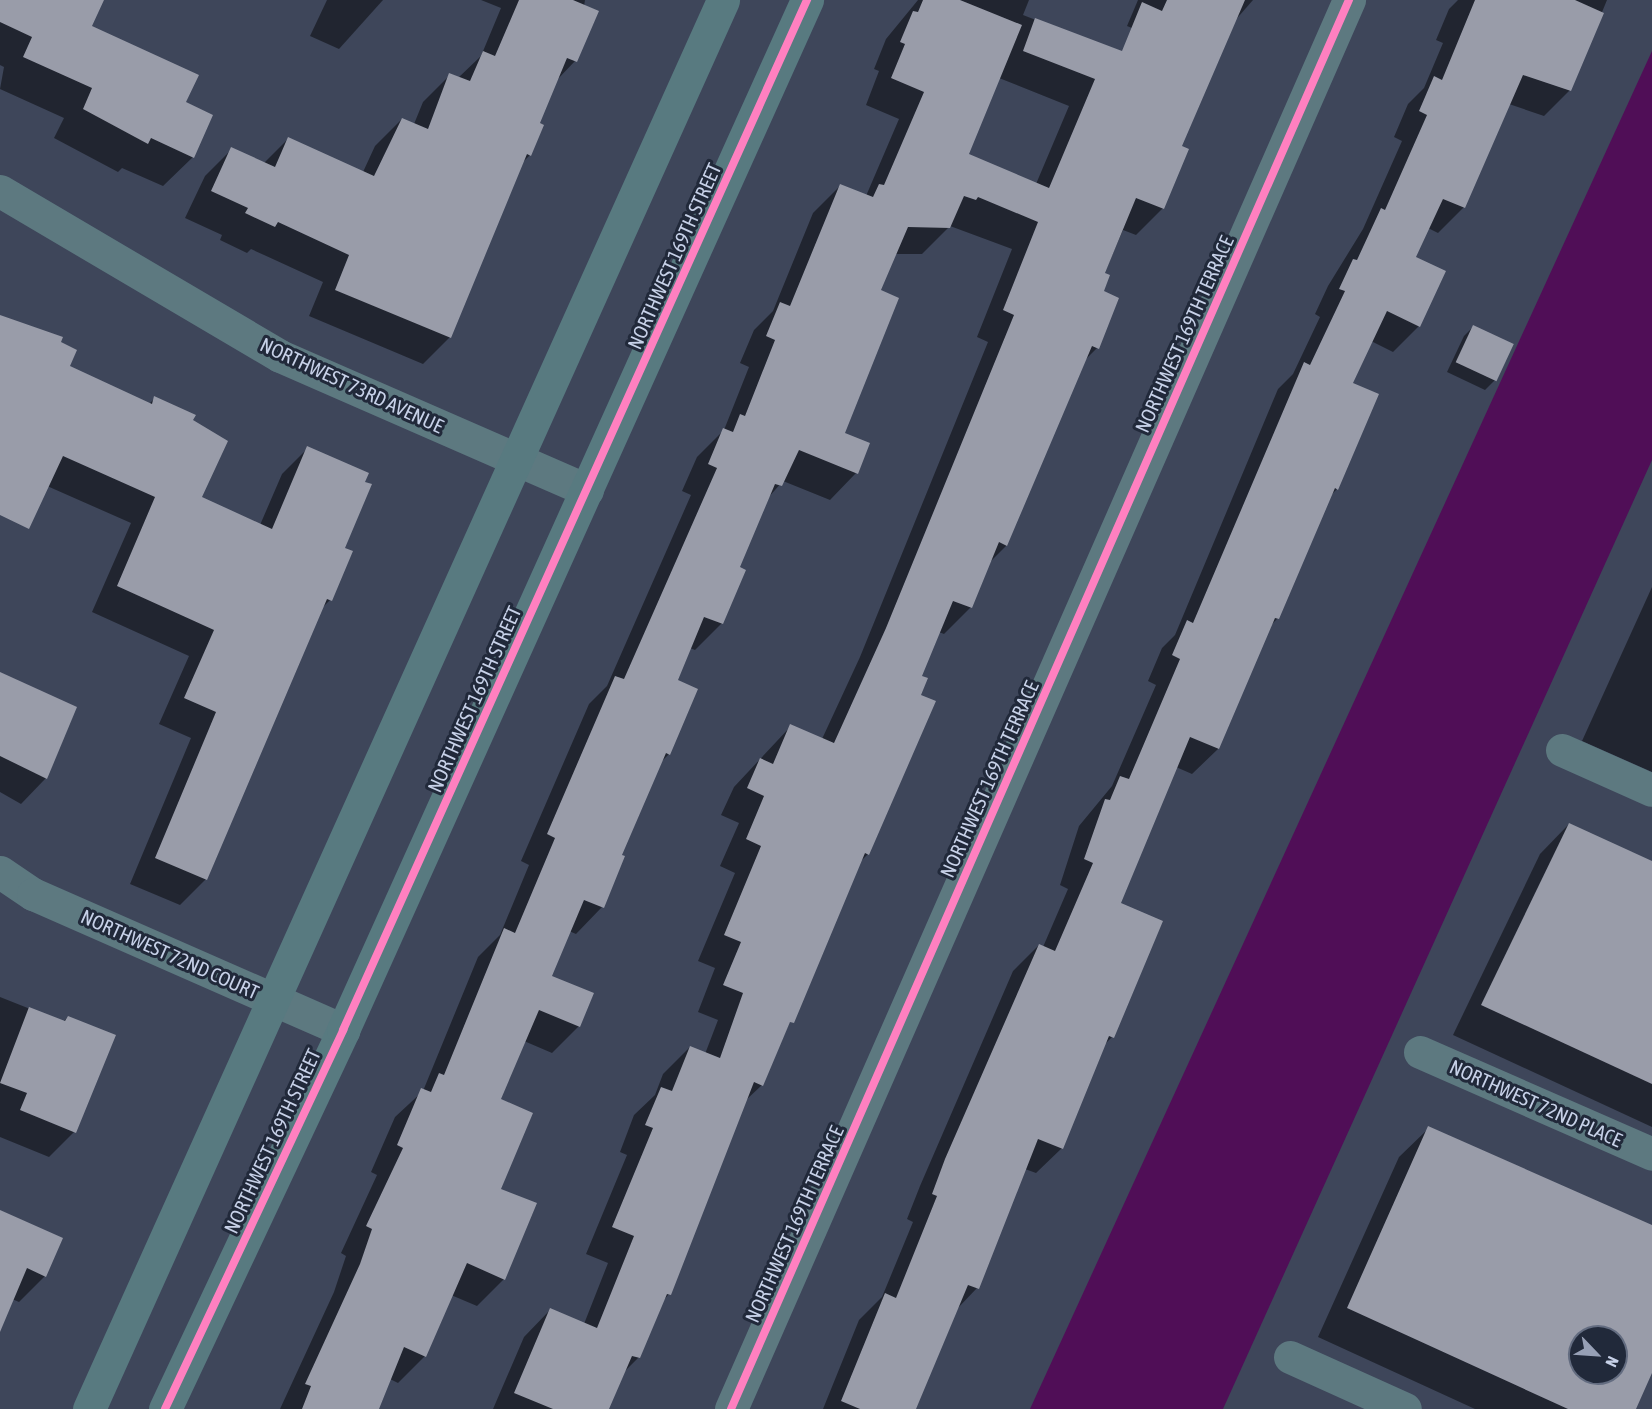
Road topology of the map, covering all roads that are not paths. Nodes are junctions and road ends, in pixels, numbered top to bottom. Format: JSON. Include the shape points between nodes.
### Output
{"nodes":[{"id":1,"x":723,"y":0,"type":"edge"},
{"id":2,"x":807,"y":0,"type":"edge"},
{"id":3,"x":1349,"y":0,"type":"edge"},
{"id":4,"x":0,"y":191,"type":"edge"},
{"id":5,"x":517,"y":458,"type":"junction"},
{"id":6,"x":587,"y":490,"type":"junction"},
{"id":7,"x":1562,"y":750,"type":"dead end"},
{"id":8,"x":1652,"y":790,"type":"edge"},
{"id":9,"x":0,"y":872,"type":"edge"},
{"id":10,"x":272,"y":999,"type":"junction"},
{"id":11,"x":343,"y":1030,"type":"junction"},
{"id":12,"x":1420,"y":1052,"type":"dead end"},
{"id":13,"x":1652,"y":1154,"type":"edge"},
{"id":14,"x":1290,"y":1357,"type":"dead end"},
{"id":15,"x":90,"y":1409,"type":"edge"},
{"id":16,"x":165,"y":1409,"type":"edge"},
{"id":17,"x":731,"y":1409,"type":"edge"},
{"id":18,"x":1405,"y":1409,"type":"edge"}],
"edges":[{"from":1,"to":5,"type":"street"},
{"from":2,"to":6,"type":"street","name":"NORTHWEST 169TH STREET"},
{"from":3,"to":17,"type":"street","name":"NORTHWEST 169TH TERRACE"},
{"from":4,"to":5,"type":"street","name":"NORTHWEST 73RD AVENUE","via":[[280,356]]},
{"from":5,"to":6,"type":"street","name":"NORTHWEST 73RD AVENUE"},
{"from":5,"to":10,"type":"street"},
{"from":6,"to":11,"type":"street","name":"NORTHWEST 169TH STREET"},
{"from":7,"to":8,"type":"street"},
{"from":9,"to":10,"type":"street","name":"NORTHWEST 72ND COURT","via":[[33,894]]},
{"from":10,"to":11,"type":"street","name":"NORTHWEST 72ND COURT"},
{"from":10,"to":15,"type":"street"},
{"from":11,"to":16,"type":"street","name":"NORTHWEST 169TH STREET"},
{"from":12,"to":13,"type":"street","name":"NORTHWEST 72ND PLACE"},
{"from":14,"to":18,"type":"street"}]}
